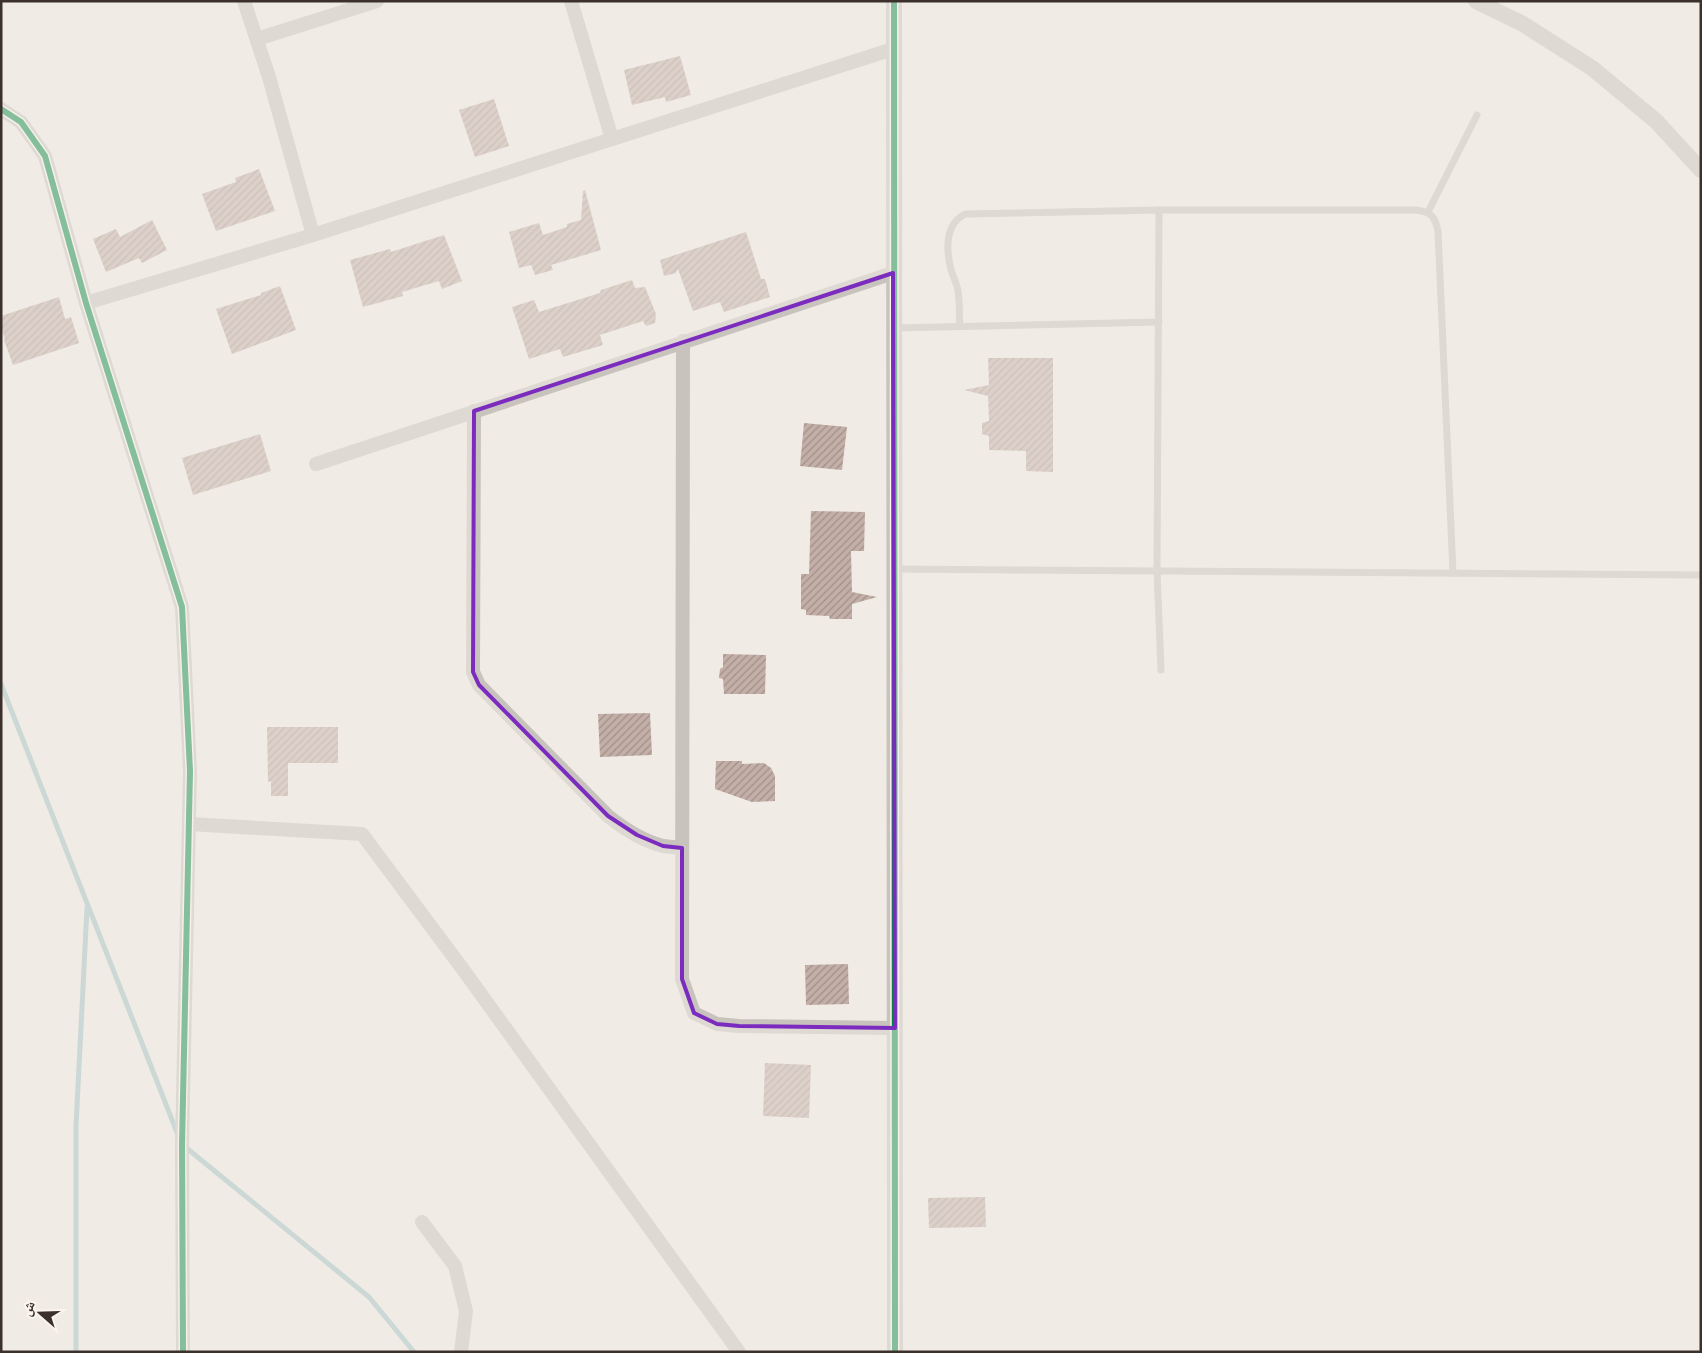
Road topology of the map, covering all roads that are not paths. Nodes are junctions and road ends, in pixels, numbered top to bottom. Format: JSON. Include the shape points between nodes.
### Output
{"nodes":[{"id":1,"x":244,"y":1,"type":"edge"},
{"id":2,"x":377,"y":1,"type":"edge"},
{"id":3,"x":571,"y":1,"type":"edge"},
{"id":4,"x":894,"y":1,"type":"edge"},
{"id":5,"x":1476,"y":1,"type":"edge"},
{"id":6,"x":257,"y":39,"type":"junction"},
{"id":7,"x":893,"y":49,"type":"junction"},
{"id":8,"x":1,"y":109,"type":"edge"},
{"id":9,"x":1477,"y":115,"type":"dead end"},
{"id":10,"x":612,"y":139,"type":"junction"},
{"id":11,"x":1701,"y":170,"type":"edge"},
{"id":12,"x":1159,"y":210,"type":"junction"},
{"id":13,"x":1428,"y":212,"type":"junction"},
{"id":14,"x":313,"y":235,"type":"junction"},
{"id":15,"x":893,"y":273,"type":"junction"},
{"id":16,"x":86,"y":302,"type":"junction"},
{"id":17,"x":1158,"y":322,"type":"junction"},
{"id":18,"x":960,"y":326,"type":"junction"},
{"id":19,"x":894,"y":328,"type":"junction"},
{"id":20,"x":683,"y":342,"type":"junction"},
{"id":21,"x":474,"y":411,"type":"junction"},
{"id":22,"x":316,"y":464,"type":"dead end"},
{"id":23,"x":894,"y":569,"type":"junction"},
{"id":24,"x":1157,"y":571,"type":"junction"},
{"id":25,"x":1453,"y":573,"type":"junction"},
{"id":26,"x":1701,"y":575,"type":"edge"},
{"id":27,"x":1161,"y":670,"type":"dead end"},
{"id":28,"x":189,"y":824,"type":"junction"},
{"id":29,"x":682,"y":848,"type":"junction"},
{"id":30,"x":895,"y":1028,"type":"junction"},
{"id":31,"x":422,"y":1222,"type":"dead end"},
{"id":32,"x":183,"y":1352,"type":"edge"},
{"id":33,"x":461,"y":1352,"type":"edge"},
{"id":34,"x":739,"y":1352,"type":"edge"},
{"id":35,"x":895,"y":1352,"type":"edge"}],
"edges":[{"from":1,"to":6,"type":"street"},
{"from":2,"to":6,"type":"street"},
{"from":3,"to":10,"type":"street"},
{"from":4,"to":7,"type":"street"},
{"from":5,"to":11,"type":"street","via":[[1523,24],[1592,68],[1656,121]]},
{"from":6,"to":14,"type":"street"},
{"from":7,"to":10,"type":"street"},
{"from":7,"to":15,"type":"street"},
{"from":8,"to":16,"type":"street","via":[[21,122],[45,156]]},
{"from":9,"to":13,"type":"lane"},
{"from":10,"to":14,"type":"street"},
{"from":12,"to":13,"type":"lane"},
{"from":12,"to":17,"type":"lane"},
{"from":12,"to":18,"type":"lane","via":[[965,214],[957,218],[951,225],[948,241],[950,265],[958,292]]},
{"from":13,"to":25,"type":"lane","via":[[1436,220],[1438,231]]},
{"from":14,"to":16,"type":"street"},
{"from":15,"to":19,"type":"street"},
{"from":15,"to":20,"type":"street"},
{"from":16,"to":28,"type":"street","via":[[182,607],[190,770]]},
{"from":17,"to":18,"type":"lane"},
{"from":17,"to":24,"type":"lane"},
{"from":18,"to":19,"type":"lane"},
{"from":19,"to":23,"type":"street"},
{"from":20,"to":21,"type":"street"},
{"from":20,"to":29,"type":"street"},
{"from":21,"to":22,"type":"street"},
{"from":21,"to":29,"type":"street","via":[[473,672],[480,685],[608,816],[623,828],[662,846]]},
{"from":23,"to":24,"type":"lane"},
{"from":23,"to":30,"type":"street"},
{"from":24,"to":25,"type":"lane"},
{"from":24,"to":27,"type":"lane"},
{"from":25,"to":26,"type":"lane"},
{"from":28,"to":32,"type":"street","via":[[182,1145]]},
{"from":28,"to":34,"type":"street","via":[[362,834]]},
{"from":29,"to":30,"type":"street","via":[[682,978],[694,1013],[717,1024],[739,1026]]},
{"from":30,"to":35,"type":"street"},
{"from":31,"to":33,"type":"street","via":[[455,1266],[466,1311]]}]}
